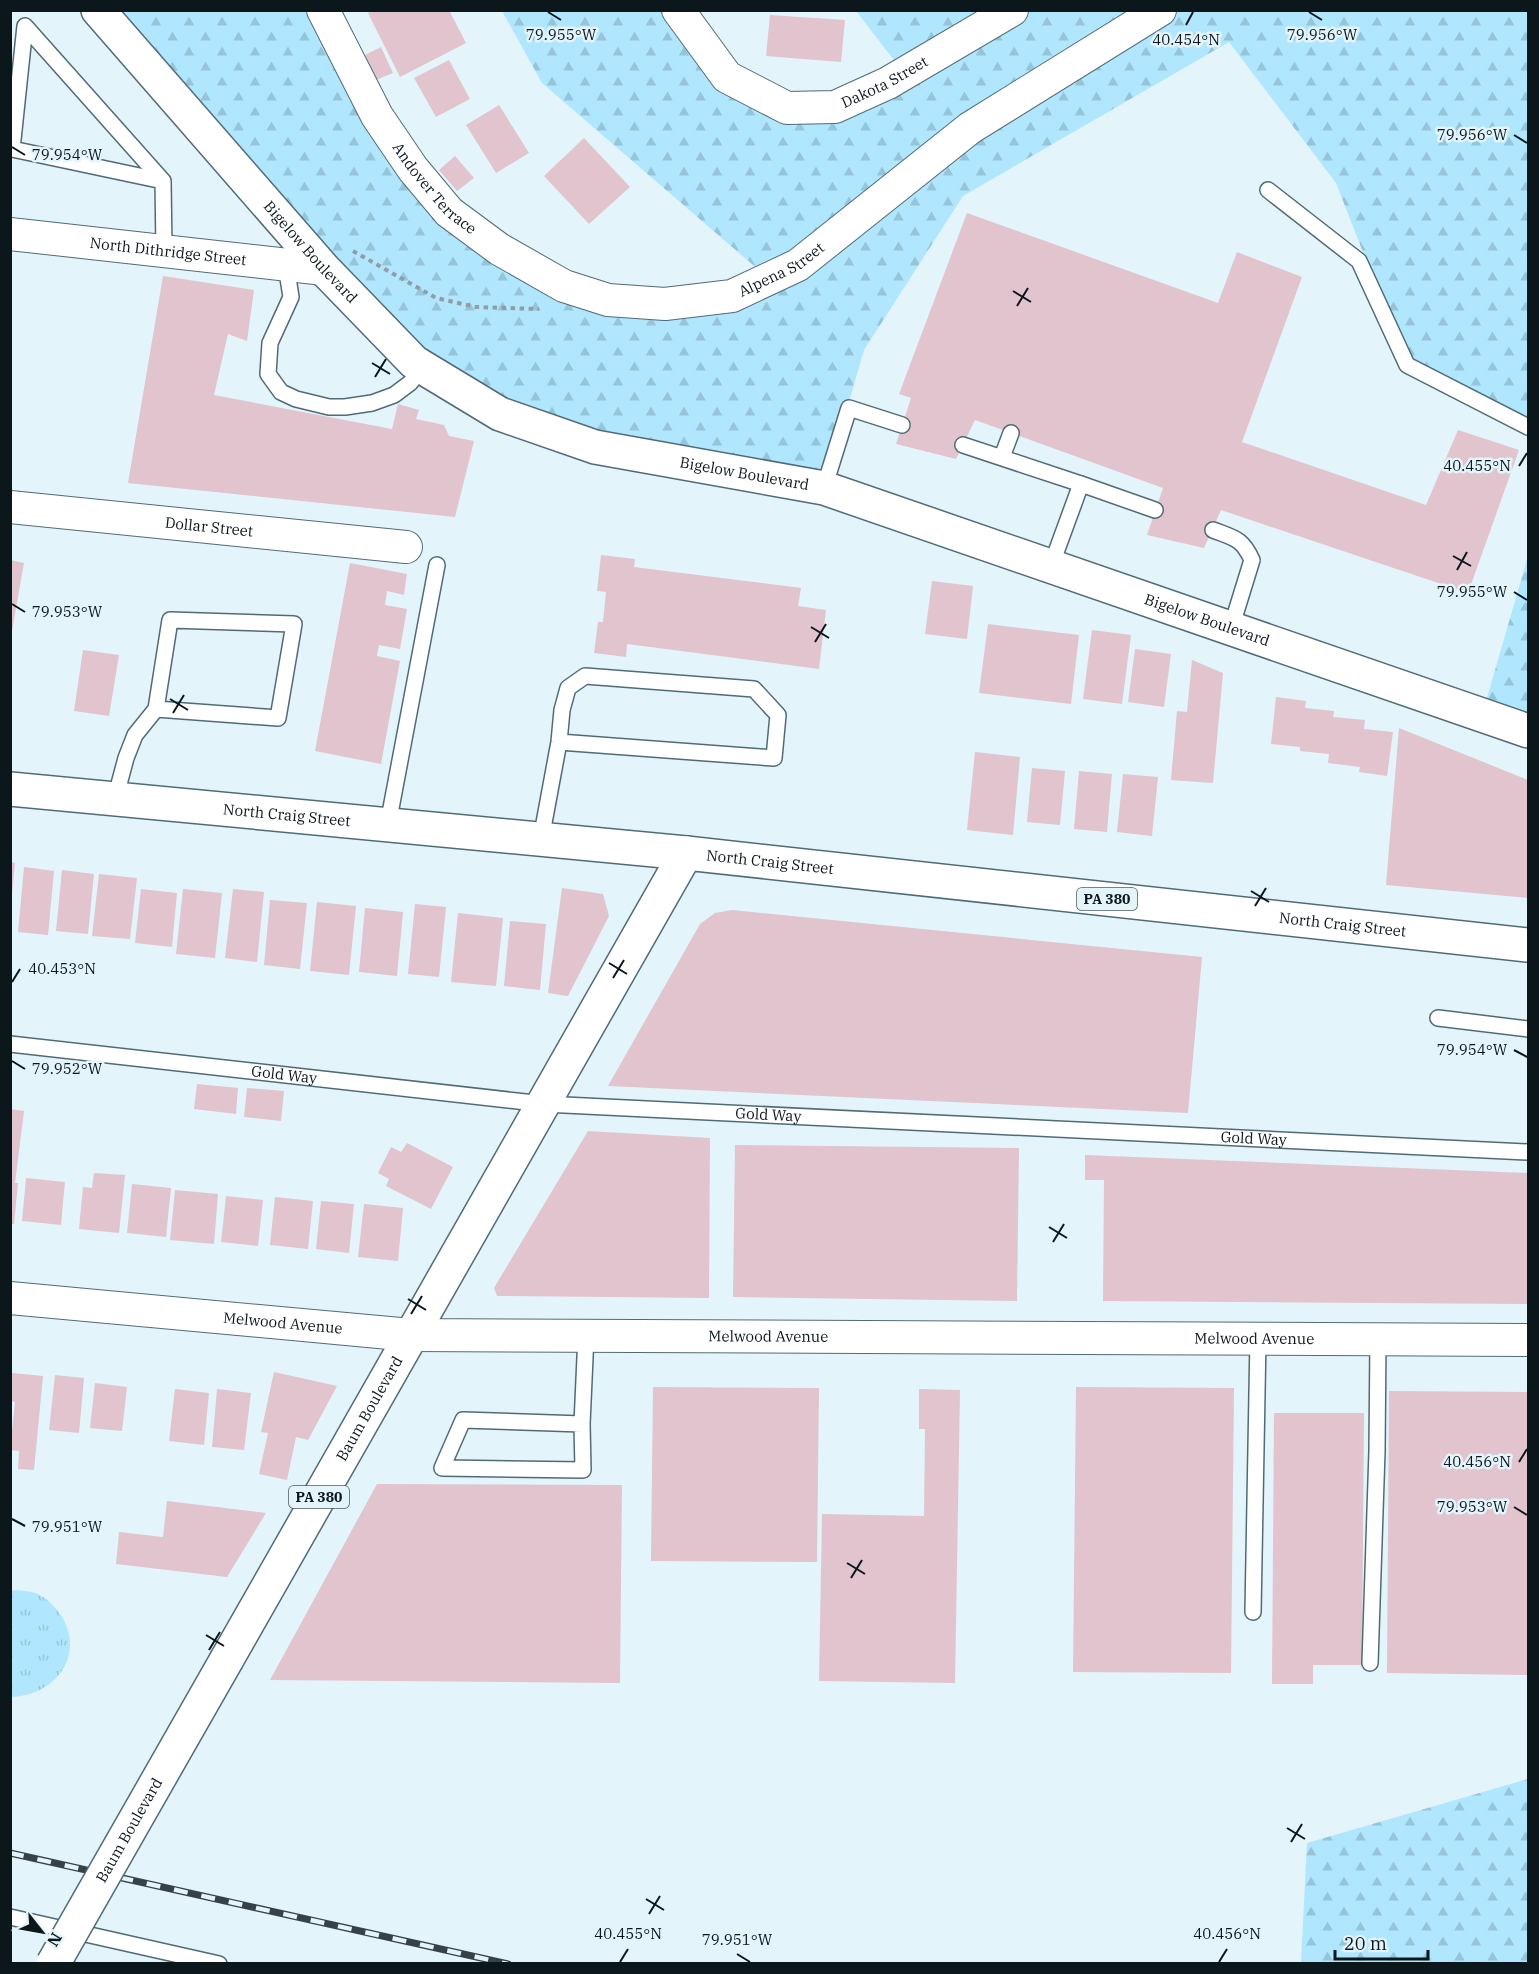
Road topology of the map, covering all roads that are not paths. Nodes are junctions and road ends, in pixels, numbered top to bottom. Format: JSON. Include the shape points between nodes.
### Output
{"nodes":[{"id":1,"x":323,"y":10,"type":"edge"},
{"id":2,"x":678,"y":10,"type":"edge"},
{"id":3,"x":1012,"y":10,"type":"edge"},
{"id":4,"x":1160,"y":10,"type":"edge"},
{"id":5,"x":106,"y":13,"type":"edge"},
{"id":6,"x":163,"y":181,"type":"junction"},
{"id":7,"x":1268,"y":190,"type":"dead end"},
{"id":8,"x":10,"y":234,"type":"edge"},
{"id":9,"x":164,"y":250,"type":"junction"},
{"id":10,"x":334,"y":257,"type":"junction"},
{"id":11,"x":279,"y":264,"type":"junction"},
{"id":12,"x":608,"y":300,"type":"joint"},
{"id":13,"x":423,"y":367,"type":"junction"},
{"id":14,"x":902,"y":425,"type":"dead end"},
{"id":15,"x":1528,"y":427,"type":"edge"},
{"id":16,"x":1011,"y":433,"type":"dead end"},
{"id":17,"x":963,"y":445,"type":"dead end"},
{"id":18,"x":1002,"y":457,"type":"junction"},
{"id":19,"x":1081,"y":484,"type":"junction"},
{"id":20,"x":824,"y":488,"type":"junction"},
{"id":21,"x":10,"y":507,"type":"edge"},
{"id":22,"x":1155,"y":510,"type":"dead end"},
{"id":23,"x":1212,"y":530,"type":"dead end"},
{"id":24,"x":406,"y":547,"type":"dead end"},
{"id":25,"x":437,"y":565,"type":"dead end"},
{"id":26,"x":1051,"y":566,"type":"junction"},
{"id":27,"x":1231,"y":628,"type":"junction"},
{"id":28,"x":156,"y":709,"type":"junction"},
{"id":29,"x":1528,"y":731,"type":"edge"},
{"id":30,"x":559,"y":742,"type":"junction"},
{"id":31,"x":10,"y":789,"type":"edge"},
{"id":32,"x":116,"y":798,"type":"junction"},
{"id":33,"x":388,"y":824,"type":"junction"},
{"id":34,"x":542,"y":839,"type":"junction"},
{"id":35,"x":686,"y":853,"type":"junction"},
{"id":36,"x":1528,"y":945,"type":"edge"},
{"id":37,"x":1438,"y":1018,"type":"dead end"},
{"id":38,"x":1528,"y":1029,"type":"edge"},
{"id":39,"x":10,"y":1044,"type":"edge"},
{"id":40,"x":544,"y":1104,"type":"junction"},
{"id":41,"x":1528,"y":1152,"type":"edge"},
{"id":42,"x":10,"y":1298,"type":"edge"},
{"id":43,"x":411,"y":1335,"type":"junction"},
{"id":44,"x":586,"y":1335,"type":"junction"},
{"id":45,"x":1258,"y":1338,"type":"junction"},
{"id":46,"x":1378,"y":1339,"type":"junction"},
{"id":47,"x":1528,"y":1340,"type":"edge"},
{"id":48,"x":582,"y":1424,"type":"junction"},
{"id":49,"x":1253,"y":1612,"type":"dead end"},
{"id":50,"x":1370,"y":1663,"type":"dead end"},
{"id":51,"x":10,"y":1917,"type":"edge"},
{"id":52,"x":53,"y":1964,"type":"edge"},
{"id":53,"x":219,"y":1964,"type":"edge"}],
"edges":[{"from":1,"to":12,"type":"street","name":"Andover Terrace","via":[[378,116],[449,212],[499,249],[564,285]]},
{"from":2,"to":3,"type":"street","name":"Dakota Street","via":[[727,77],[787,108],[835,107],[888,84]]},
{"from":4,"to":12,"type":"street","name":"Alpena Street","via":[[970,128],[798,265],[732,296],[665,304]]},
{"from":5,"to":10,"type":"main road","name":"Bigelow Boulevard"},
{"from":6,"to":6,"type":"lane","via":[[132,146],[25,26],[12,149]]},
{"from":6,"to":9,"type":"lane"},
{"from":7,"to":15,"type":"lane","via":[[1359,261],[1407,365]]},
{"from":8,"to":9,"type":"street","name":"North Dithridge Street"},
{"from":9,"to":11,"type":"street","name":"North Dithridge Street"},
{"from":10,"to":11,"type":"street","name":"North Dithridge Street"},
{"from":10,"to":13,"type":"main road","name":"Bigelow Boulevard","via":[[414,362]]},
{"from":11,"to":13,"type":"lane","via":[[288,278],[291,297],[270,343],[268,374],[281,392],[329,407],[372,403],[394,395]]},
{"from":13,"to":20,"type":"main road","name":"Bigelow Boulevard","via":[[500,414],[595,447]]},
{"from":14,"to":20,"type":"lane","via":[[849,408]]},
{"from":16,"to":18,"type":"lane"},
{"from":17,"to":18,"type":"lane"},
{"from":18,"to":19,"type":"lane"},
{"from":19,"to":22,"type":"lane"},
{"from":19,"to":26,"type":"lane"},
{"from":20,"to":26,"type":"main road","name":"Bigelow Boulevard"},
{"from":21,"to":24,"type":"street","name":"Dollar Street"},
{"from":23,"to":27,"type":"lane","via":[[1240,542],[1252,560]]},
{"from":25,"to":33,"type":"lane"},
{"from":26,"to":27,"type":"main road","name":"Bigelow Boulevard"},
{"from":27,"to":29,"type":"main road","name":"Bigelow Boulevard"},
{"from":28,"to":28,"type":"lane","via":[[170,620],[294,624],[278,718]]},
{"from":28,"to":32,"type":"lane","via":[[135,735]]},
{"from":30,"to":30,"type":"lane","via":[[568,688],[585,676],[754,689],[778,715],[774,758]]},
{"from":30,"to":34,"type":"lane"},
{"from":31,"to":32,"type":"main road","name":"North Craig Street"},
{"from":32,"to":33,"type":"main road","name":"North Craig Street"},
{"from":33,"to":34,"type":"main road","name":"North Craig Street"},
{"from":34,"to":35,"type":"main road","name":"North Craig Street"},
{"from":35,"to":36,"type":"main road","name":"North Craig Street","number":"PA 380"},
{"from":35,"to":40,"type":"main road","name":"Baum Boulevard","number":"PA 380"},
{"from":37,"to":38,"type":"lane"},
{"from":39,"to":40,"type":"lane","name":"Gold Way"},
{"from":40,"to":41,"type":"lane","name":"Gold Way"},
{"from":40,"to":43,"type":"main road","name":"Baum Boulevard","number":"PA 380"},
{"from":42,"to":43,"type":"street","name":"Melwood Avenue"},
{"from":43,"to":44,"type":"street","name":"Melwood Avenue"},
{"from":43,"to":52,"type":"main road","name":"Baum Boulevard","number":"PA 380","bridge":true},
{"from":44,"to":45,"type":"street","name":"Melwood Avenue"},
{"from":44,"to":48,"type":"lane"},
{"from":45,"to":46,"type":"street","name":"Melwood Avenue"},
{"from":45,"to":49,"type":"lane"},
{"from":46,"to":47,"type":"street","name":"Melwood Avenue"},
{"from":46,"to":50,"type":"lane"},
{"from":48,"to":48,"type":"lane","via":[[463,1420],[442,1468],[583,1470]]},
{"from":51,"to":53,"type":"lane"}]}
